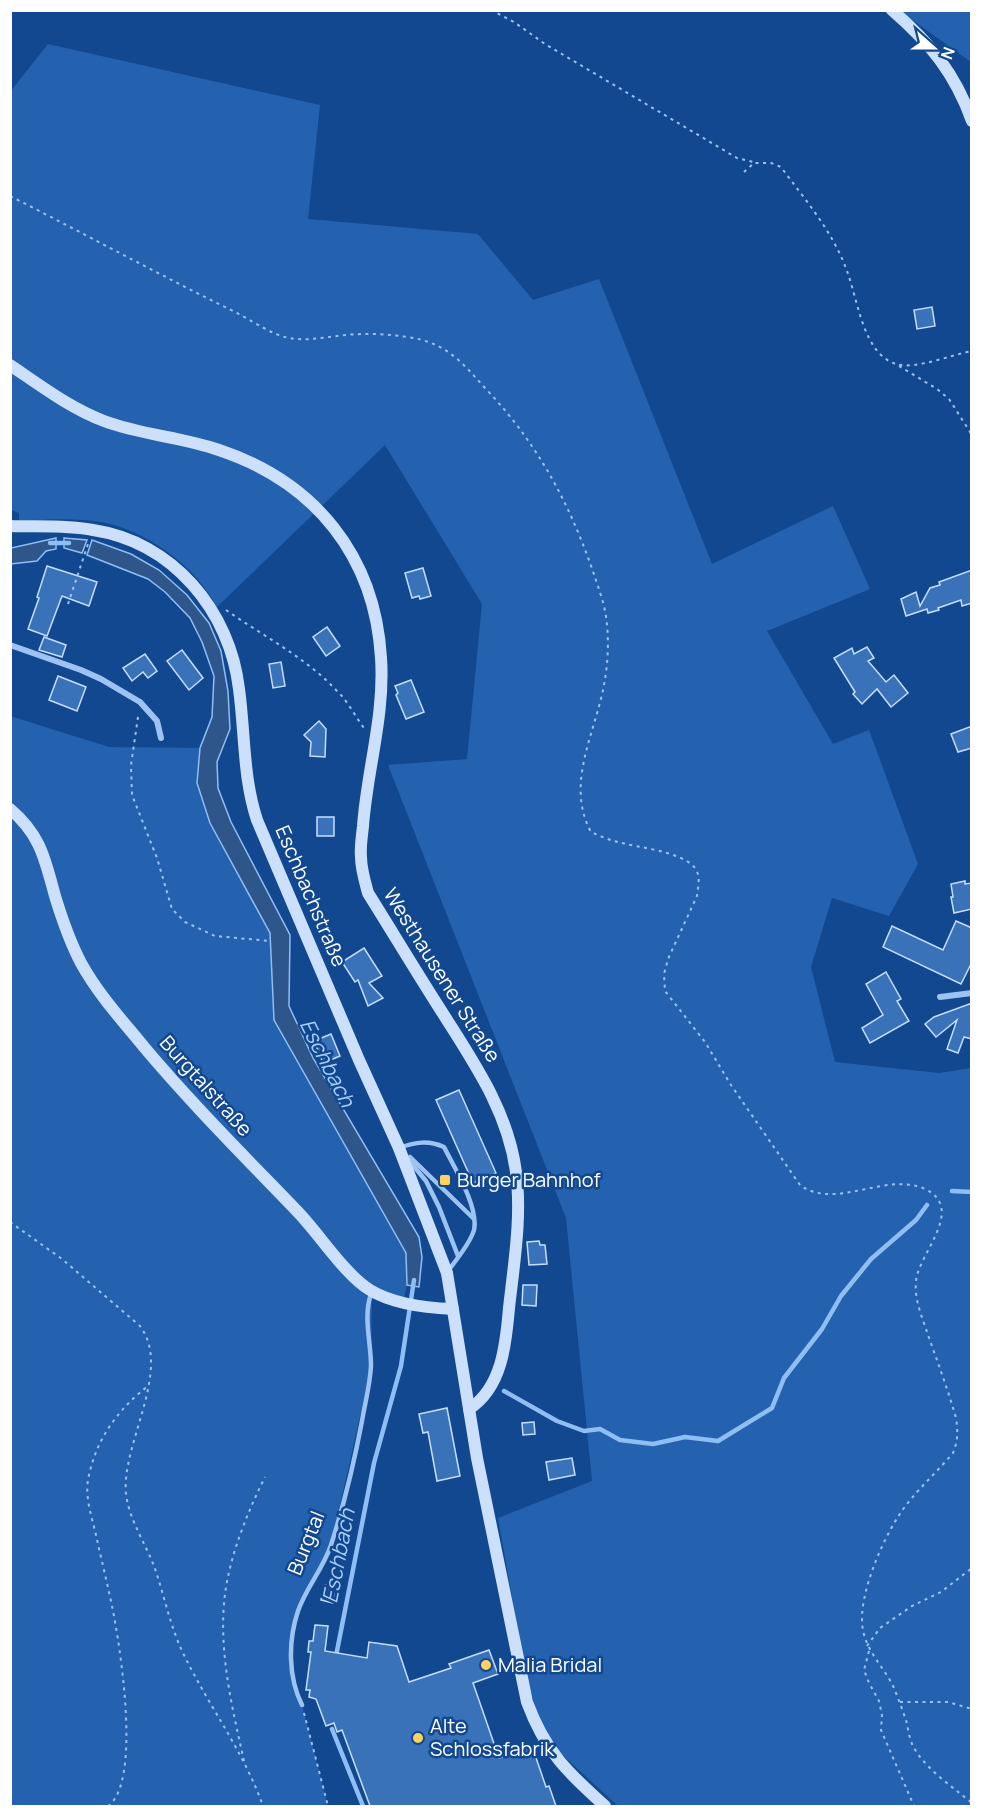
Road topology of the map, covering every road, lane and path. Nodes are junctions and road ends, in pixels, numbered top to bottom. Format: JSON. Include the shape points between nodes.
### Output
{"nodes":[{"id":1,"x":491,"y":10,"type":"edge"},
{"id":2,"x":892,"y":10,"type":"edge"},
{"id":3,"x":972,"y":121,"type":"edge"},
{"id":4,"x":754,"y":163,"type":"junction"},
{"id":5,"x":744,"y":172,"type":"dead end"},
{"id":6,"x":10,"y":196,"type":"edge"},
{"id":7,"x":972,"y":351,"type":"edge"},
{"id":8,"x":897,"y":365,"type":"junction"},
{"id":9,"x":10,"y":366,"type":"edge"},
{"id":10,"x":972,"y":435,"type":"edge"},
{"id":11,"x":10,"y":526,"type":"edge"},
{"id":12,"x":90,"y":539,"type":"dead end"},
{"id":13,"x":68,"y":604,"type":"dead end"},
{"id":14,"x":216,"y":616,"type":"junction"},
{"id":15,"x":10,"y":645,"type":"edge"},
{"id":16,"x":140,"y":702,"type":"junction"},
{"id":17,"x":161,"y":738,"type":"dead end"},
{"id":18,"x":375,"y":742,"type":"junction"},
{"id":19,"x":10,"y":809,"type":"edge"},
{"id":20,"x":270,"y":941,"type":"dead end"},
{"id":21,"x":972,"y":993,"type":"edge"},
{"id":22,"x":940,"y":997,"type":"dead end"},
{"id":23,"x":399,"y":1148,"type":"junction"},
{"id":24,"x":474,"y":1219,"type":"junction"},
{"id":25,"x":10,"y":1222,"type":"edge"},
{"id":26,"x":458,"y":1256,"type":"junction"},
{"id":27,"x":447,"y":1273,"type":"junction"},
{"id":28,"x":372,"y":1291,"type":"junction"},
{"id":29,"x":453,"y":1309,"type":"junction"},
{"id":30,"x":148,"y":1386,"type":"junction"},
{"id":31,"x":469,"y":1409,"type":"junction"},
{"id":32,"x":265,"y":1477,"type":"dead end"},
{"id":33,"x":972,"y":1568,"type":"edge"},
{"id":34,"x":867,"y":1646,"type":"junction"},
{"id":35,"x":869,"y":1651,"type":"junction"},
{"id":36,"x":899,"y":1702,"type":"junction"},
{"id":37,"x":302,"y":1705,"type":"joint"},
{"id":38,"x":972,"y":1709,"type":"edge"},
{"id":39,"x":245,"y":1764,"type":"junction"},
{"id":40,"x":972,"y":1803,"type":"edge"},
{"id":41,"x":108,"y":1806,"type":"edge"},
{"id":42,"x":264,"y":1806,"type":"edge"},
{"id":43,"x":328,"y":1806,"type":"edge"},
{"id":44,"x":605,"y":1806,"type":"edge"},
{"id":45,"x":914,"y":1806,"type":"edge"}],
"edges":[{"from":1,"to":4,"type":"path","via":[[737,158]]},
{"from":2,"to":3,"type":"main road","via":[[949,70]]},
{"from":4,"to":5,"type":"path"},
{"from":4,"to":8,"type":"path","via":[[781,167],[832,236],[875,349],[885,360]]},
{"from":6,"to":34,"type":"path","via":[[275,334],[302,341],[381,333],[432,342],[466,366],[500,403],[543,461],[576,524],[604,604],[604,685],[580,780],[587,824],[591,832],[618,842],[667,853],[694,867],[698,875],[697,896],[664,974],[665,991],[705,1042],[730,1086],[800,1185],[808,1191],[828,1194],[902,1183],[928,1190],[941,1208],[942,1220],[915,1282],[918,1304],[956,1418],[957,1445],[901,1511],[880,1550],[862,1615]]},
{"from":7,"to":8,"type":"path","via":[[911,366]]},
{"from":8,"to":10,"type":"path","via":[[949,399]]},
{"from":9,"to":18,"type":"main road","name":"Westhausener Straße","via":[[69,405],[107,422],[217,449],[253,462],[281,478],[317,508],[351,554],[368,587],[377,618],[381,660]]},
{"from":11,"to":14,"type":"main road","name":"Eschbachstraße","via":[[92,530],[129,541],[179,571]]},
{"from":12,"to":13,"type":"path"},
{"from":14,"to":18,"type":"path","via":[[224,608],[305,663],[338,691]]},
{"from":14,"to":23,"type":"main road","name":"Eschbachstraße","via":[[226,635],[237,675],[248,784],[255,813],[289,900]]},
{"from":15,"to":16,"type":"street","via":[[81,670]]},
{"from":16,"to":17,"type":"street","via":[[157,721]]},
{"from":16,"to":20,"type":"path","via":[[131,765],[132,795],[172,909],[185,922],[215,936]]},
{"from":18,"to":31,"type":"main road","name":"Westhausener Straße","via":[[365,796],[361,857],[368,893],[485,1081],[505,1126],[515,1167],[517,1225],[506,1338],[492,1385]]},
{"from":19,"to":28,"type":"main road","name":"Burgtalstraße","via":[[39,843],[71,943],[103,998],[203,1113],[352,1275]]},
{"from":21,"to":22,"type":"street"},
{"from":23,"to":24,"type":"lane"},
{"from":23,"to":24,"type":"lane","via":[[417,1142],[444,1147],[469,1199]]},
{"from":23,"to":26,"type":"lane","via":[[426,1181]]},
{"from":23,"to":27,"type":"main road","name":"Eschbachstraße"},
{"from":24,"to":26,"type":"lane","via":[[472,1233]]},
{"from":25,"to":30,"type":"path","via":[[62,1259],[140,1326],[151,1351]]},
{"from":26,"to":27,"type":"lane"},
{"from":27,"to":29,"type":"main road","name":"Eschbachstraße"},
{"from":28,"to":29,"type":"main road","name":"Burgtalstraße","via":[[403,1302]]},
{"from":28,"to":37,"type":"lane","name":"Burgtal","via":[[367,1306],[371,1368],[357,1444],[331,1545],[298,1611],[294,1631],[293,1686]]},
{"from":29,"to":31,"type":"main road","name":"Eschbachstraße"},
{"from":30,"to":39,"type":"path","via":[[128,1462],[126,1494],[182,1651]]},
{"from":30,"to":41,"type":"path","via":[[115,1417],[101,1440],[88,1483],[112,1607],[127,1736],[119,1792]]},
{"from":31,"to":44,"type":"main road","via":[[527,1702],[552,1753]]},
{"from":32,"to":39,"type":"path","via":[[239,1541],[225,1592],[223,1618],[231,1704]]},
{"from":33,"to":34,"type":"path","via":[[941,1593],[912,1606],[880,1628]]},
{"from":34,"to":35,"type":"path"},
{"from":35,"to":36,"type":"path"},
{"from":35,"to":45,"type":"path","via":[[864,1670],[879,1701],[881,1730]]},
{"from":36,"to":38,"type":"path","via":[[948,1702]]},
{"from":36,"to":40,"type":"path","via":[[913,1746],[921,1758]]},
{"from":37,"to":43,"type":"path"},
{"from":39,"to":42,"type":"path"}]}
